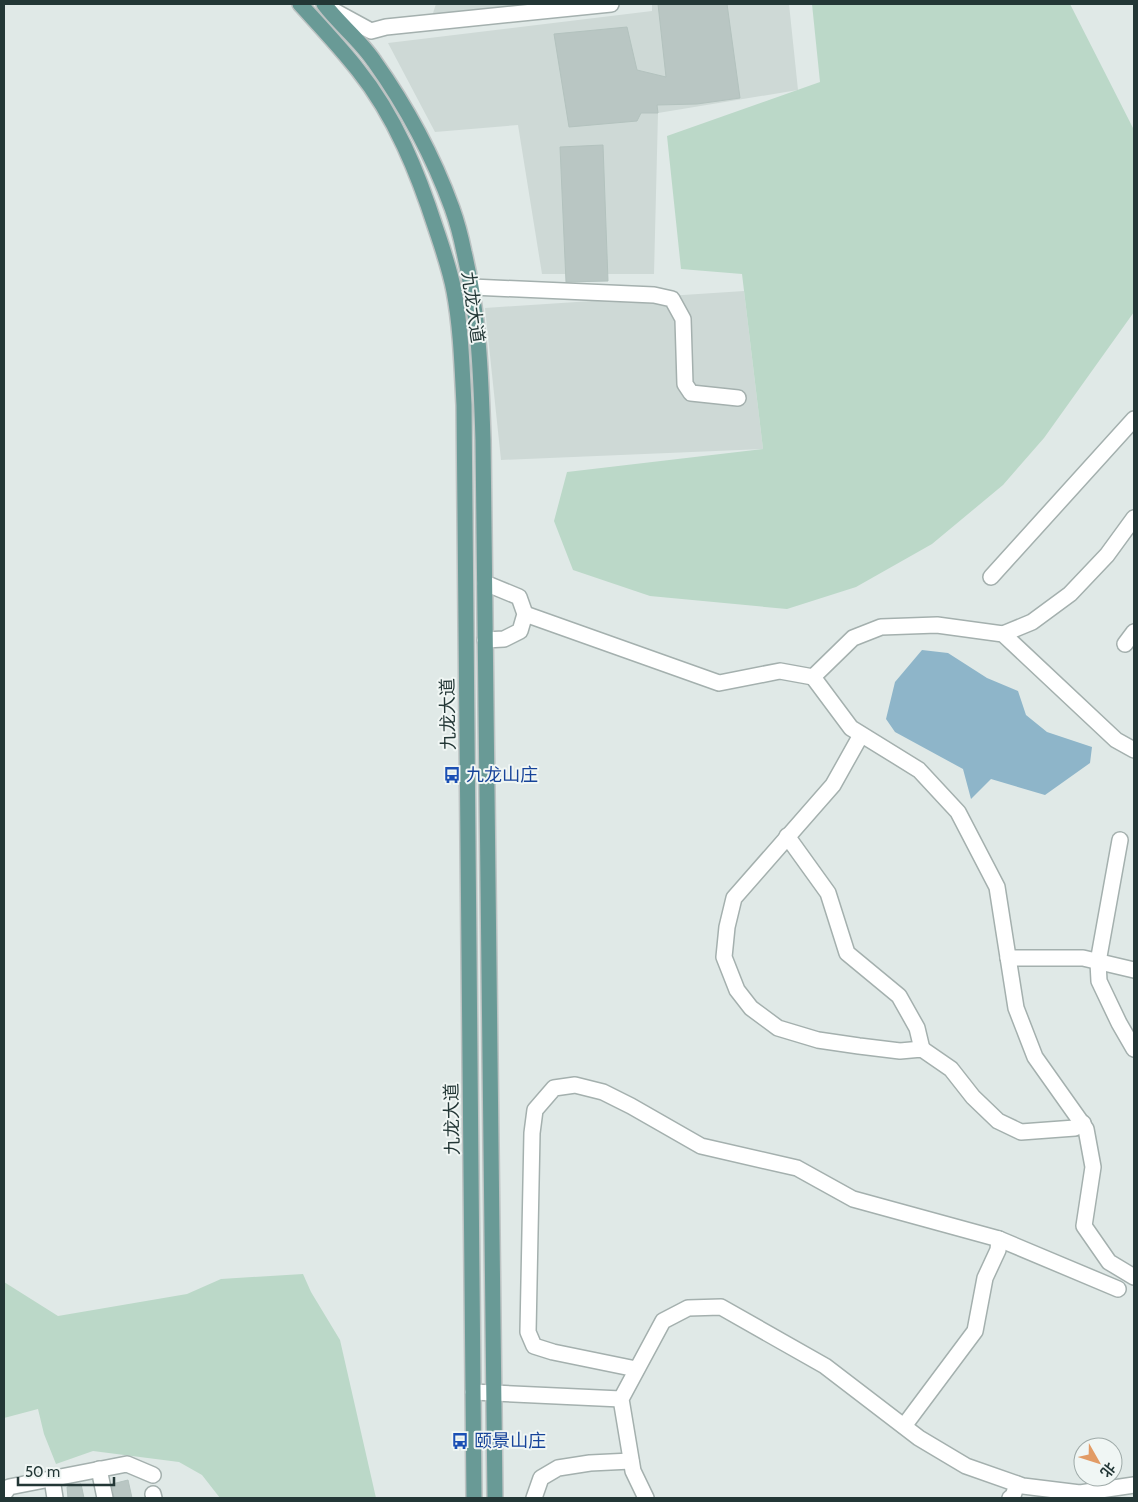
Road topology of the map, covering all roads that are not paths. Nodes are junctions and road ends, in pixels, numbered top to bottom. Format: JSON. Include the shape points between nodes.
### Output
{"nodes":[{"id":1,"x":300,"y":4,"type":"edge"},
{"id":2,"x":611,"y":4,"type":"edge"},
{"id":3,"x":326,"y":5,"type":"edge"},
{"id":4,"x":316,"y":21,"type":"junction"},
{"id":5,"x":472,"y":287,"type":"junction"},
{"id":6,"x":738,"y":398,"type":"dead end"},
{"id":7,"x":1134,"y":419,"type":"edge"},
{"id":8,"x":1134,"y":518,"type":"edge"},
{"id":9,"x":991,"y":577,"type":"dead end"},
{"id":10,"x":485,"y":583,"type":"junction"},
{"id":11,"x":525,"y":614,"type":"junction"},
{"id":12,"x":485,"y":617,"type":"junction"},
{"id":13,"x":466,"y":618,"type":"junction"},
{"id":14,"x":1003,"y":634,"type":"junction"},
{"id":15,"x":485,"y":640,"type":"junction"},
{"id":16,"x":813,"y":677,"type":"junction"},
{"id":17,"x":862,"y":735,"type":"junction"},
{"id":18,"x":1134,"y":750,"type":"edge"},
{"id":19,"x":787,"y":836,"type":"junction"},
{"id":20,"x":1120,"y":840,"type":"dead end"},
{"id":21,"x":1008,"y":958,"type":"junction"},
{"id":22,"x":1098,"y":962,"type":"junction"},
{"id":23,"x":1134,"y":970,"type":"edge"},
{"id":24,"x":922,"y":1049,"type":"junction"},
{"id":25,"x":1134,"y":1049,"type":"edge"},
{"id":26,"x":1083,"y":1123,"type":"junction"},
{"id":27,"x":1000,"y":1239,"type":"junction"},
{"id":28,"x":1134,"y":1277,"type":"edge"},
{"id":29,"x":1118,"y":1289,"type":"dead end"},
{"id":30,"x":636,"y":1369,"type":"junction"},
{"id":31,"x":473,"y":1392,"type":"junction"},
{"id":32,"x":494,"y":1393,"type":"junction"},
{"id":33,"x":621,"y":1399,"type":"junction"},
{"id":34,"x":904,"y":1426,"type":"junction"},
{"id":35,"x":632,"y":1461,"type":"junction"},
{"id":36,"x":99,"y":1470,"type":"junction"},
{"id":37,"x":153,"y":1475,"type":"dead end"},
{"id":38,"x":52,"y":1478,"type":"junction"},
{"id":39,"x":1017,"y":1484,"type":"junction"},
{"id":40,"x":1134,"y":1485,"type":"edge"},
{"id":41,"x":4,"y":1494,"type":"edge"},
{"id":42,"x":1054,"y":1494,"type":"edge"},
{"id":43,"x":55,"y":1498,"type":"edge"},
{"id":44,"x":105,"y":1498,"type":"edge"},
{"id":45,"x":474,"y":1498,"type":"edge"},
{"id":46,"x":495,"y":1498,"type":"edge"},
{"id":47,"x":534,"y":1498,"type":"edge"},
{"id":48,"x":646,"y":1498,"type":"edge"},
{"id":49,"x":1010,"y":1498,"type":"edge"}],
"edges":[{"from":1,"to":4,"type":"main road","name":"九龙大道"},
{"from":2,"to":3,"type":"street","via":[[371,31]]},
{"from":3,"to":4,"type":"street"},
{"from":3,"to":5,"type":"main road","name":"九龙大道","via":[[373,59],[411,118],[452,208]]},
{"from":4,"to":13,"type":"main road","name":"九龙大道","via":[[359,70],[392,123],[416,170],[448,265],[462,365]]},
{"from":5,"to":6,"type":"street","via":[[654,295],[672,299],[684,319],[685,384],[691,393]]},
{"from":5,"to":10,"type":"main road","name":"九龙大道","via":[[481,372]]},
{"from":7,"to":9,"type":"street"},
{"from":8,"to":14,"type":"street","via":[[1107,554],[1070,594],[1032,622]]},
{"from":10,"to":11,"type":"street","via":[[519,597]]},
{"from":10,"to":12,"type":"main road","name":"九龙大道"},
{"from":11,"to":15,"type":"street","via":[[520,631],[504,639]]},
{"from":11,"to":16,"type":"street","via":[[719,683],[780,671]]},
{"from":12,"to":13,"type":"main road"},
{"from":12,"to":15,"type":"main road","name":"九龙大道"},
{"from":13,"to":31,"type":"main road","name":"九龙大道"},
{"from":14,"to":16,"type":"street","via":[[937,625],[882,628],[853,638]]},
{"from":14,"to":18,"type":"street","via":[[1116,740]]},
{"from":15,"to":32,"type":"main road","name":"九龙大道"},
{"from":16,"to":17,"type":"street","via":[[851,728]]},
{"from":17,"to":19,"type":"street","via":[[833,785]]},
{"from":17,"to":21,"type":"street","via":[[918,770],[958,812],[997,887]]},
{"from":19,"to":24,"type":"street","via":[[828,893],[847,953],[899,996],[917,1028]]},
{"from":19,"to":24,"type":"street","via":[[734,898],[724,957],[737,990],[751,1008],[778,1028],[818,1040],[859,1046]]},
{"from":20,"to":22,"type":"street"},
{"from":21,"to":22,"type":"street","via":[[1083,958]]},
{"from":21,"to":26,"type":"street","via":[[1016,1008],[1035,1057]]},
{"from":22,"to":23,"type":"street"},
{"from":22,"to":25,"type":"street","via":[[1099,981]]},
{"from":24,"to":26,"type":"street","via":[[951,1069],[998,1121],[1021,1132],[1075,1128]]},
{"from":26,"to":28,"type":"street","via":[[1093,1167],[1084,1226],[1109,1262]]},
{"from":27,"to":29,"type":"street"},
{"from":27,"to":30,"type":"street","via":[[853,1199],[797,1168],[701,1146],[603,1092],[575,1085],[554,1088],[535,1110],[532,1133],[528,1332],[534,1346]]},
{"from":27,"to":34,"type":"street","via":[[986,1278],[975,1331]]},
{"from":30,"to":33,"type":"street"},
{"from":30,"to":34,"type":"street","via":[[663,1321],[688,1308],[721,1307],[825,1366]]},
{"from":31,"to":32,"type":"street"},
{"from":31,"to":45,"type":"main road","name":"九龙大道"},
{"from":32,"to":33,"type":"street"},
{"from":32,"to":46,"type":"main road","name":"九龙大道"},
{"from":33,"to":35,"type":"street"},
{"from":34,"to":39,"type":"street","via":[[966,1466]]},
{"from":35,"to":47,"type":"street","via":[[558,1468],[541,1478]]},
{"from":35,"to":48,"type":"street","via":[[632,1471]]},
{"from":36,"to":37,"type":"street","via":[[127,1464]]},
{"from":36,"to":38,"type":"street"},
{"from":36,"to":44,"type":"street"},
{"from":38,"to":41,"type":"street","via":[[9,1487]]},
{"from":38,"to":43,"type":"street"},
{"from":39,"to":42,"type":"street"},
{"from":39,"to":49,"type":"street"},
{"from":40,"to":42,"type":"street"}]}
